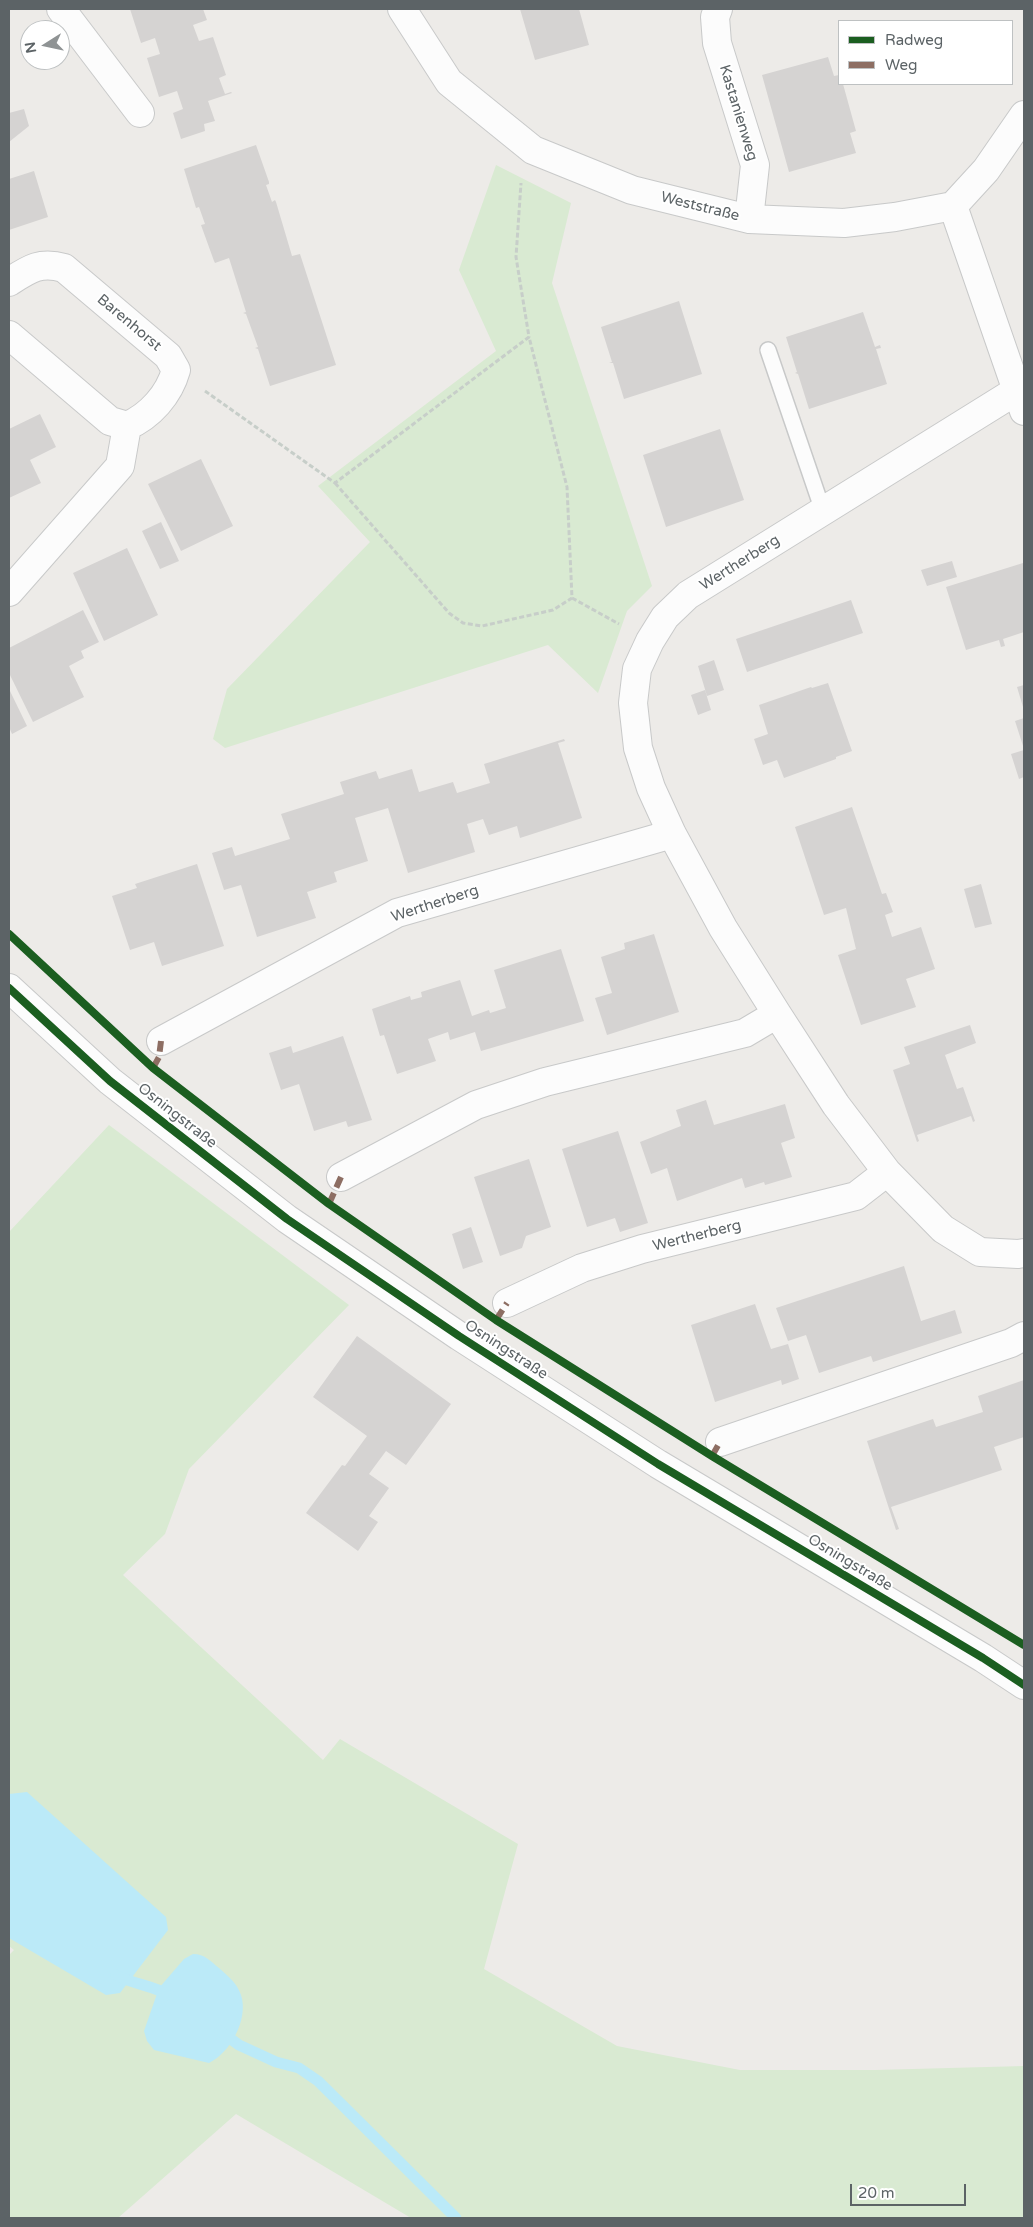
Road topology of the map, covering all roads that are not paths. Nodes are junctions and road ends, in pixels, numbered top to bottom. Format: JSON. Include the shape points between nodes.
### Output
{"nodes":[{"id":1,"x":61,"y":9,"type":"edge"},
{"id":2,"x":402,"y":9,"type":"edge"},
{"id":3,"x":718,"y":9,"type":"edge"},
{"id":4,"x":140,"y":113,"type":"dead end"},
{"id":5,"x":1024,"y":115,"type":"edge"},
{"id":6,"x":953,"y":206,"type":"junction"},
{"id":7,"x":749,"y":219,"type":"junction"},
{"id":8,"x":9,"y":282,"type":"edge"},
{"id":9,"x":9,"y":335,"type":"edge"},
{"id":10,"x":768,"y":350,"type":"dead end"},
{"id":11,"x":1020,"y":401,"type":"edge"},
{"id":12,"x":126,"y":426,"type":"junction"},
{"id":13,"x":823,"y":511,"type":"junction"},
{"id":14,"x":9,"y":592,"type":"edge"},
{"id":15,"x":672,"y":834,"type":"junction"},
{"id":16,"x":9,"y":988,"type":"edge"},
{"id":17,"x":777,"y":1014,"type":"junction"},
{"id":18,"x":161,"y":1041,"type":"dead end"},
{"id":19,"x":887,"y":1172,"type":"junction"},
{"id":20,"x":341,"y":1177,"type":"dead end"},
{"id":21,"x":1022,"y":1259,"type":"edge"},
{"id":22,"x":506,"y":1303,"type":"dead end"},
{"id":23,"x":1024,"y":1336,"type":"edge"},
{"id":24,"x":720,"y":1442,"type":"dead end"},
{"id":25,"x":1024,"y":1685,"type":"edge"}],
"edges":[{"from":1,"to":4,"type":"street"},
{"from":2,"to":7,"type":"street","name":"Weststraße","via":[[449,82],[533,150],[632,190]]},
{"from":3,"to":7,"type":"street","name":"Kastanienweg","via":[[715,17],[717,43],[755,165]]},
{"from":5,"to":6,"type":"street","via":[[986,170]]},
{"from":6,"to":7,"type":"street","name":"Weststraße","via":[[844,223]]},
{"from":6,"to":11,"type":"street","name":"Wertherberg"},
{"from":8,"to":12,"type":"street","name":"Barenhorst","via":[[31,268],[50,264],[64,268],[168,356],[176,370],[171,387],[143,419]]},
{"from":9,"to":12,"type":"street","via":[[110,421]]},
{"from":10,"to":13,"type":"lane"},
{"from":11,"to":13,"type":"street","name":"Wertherberg"},
{"from":12,"to":14,"type":"street","via":[[120,466]]},
{"from":13,"to":15,"type":"street","name":"Wertherberg","via":[[688,595],[665,617],[650,641],[637,669],[633,702],[638,748],[651,788]]},
{"from":15,"to":17,"type":"street","name":"Wertherberg","via":[[723,928]]},
{"from":15,"to":18,"type":"street","name":"Wertherberg","via":[[397,913]]},
{"from":16,"to":25,"type":"street","name":"Osningstraße","via":[[110,1081],[296,1225],[459,1336],[658,1464]]},
{"from":17,"to":19,"type":"street","name":"Wertherberg","via":[[836,1105]]},
{"from":17,"to":20,"type":"street","via":[[745,1033],[546,1082],[476,1105]]},
{"from":19,"to":21,"type":"street","name":"Wertherberg","via":[[942,1229],[980,1252]]},
{"from":19,"to":22,"type":"street","name":"Wertherberg","via":[[856,1196],[634,1252],[582,1268]]},
{"from":23,"to":24,"type":"street"}]}
